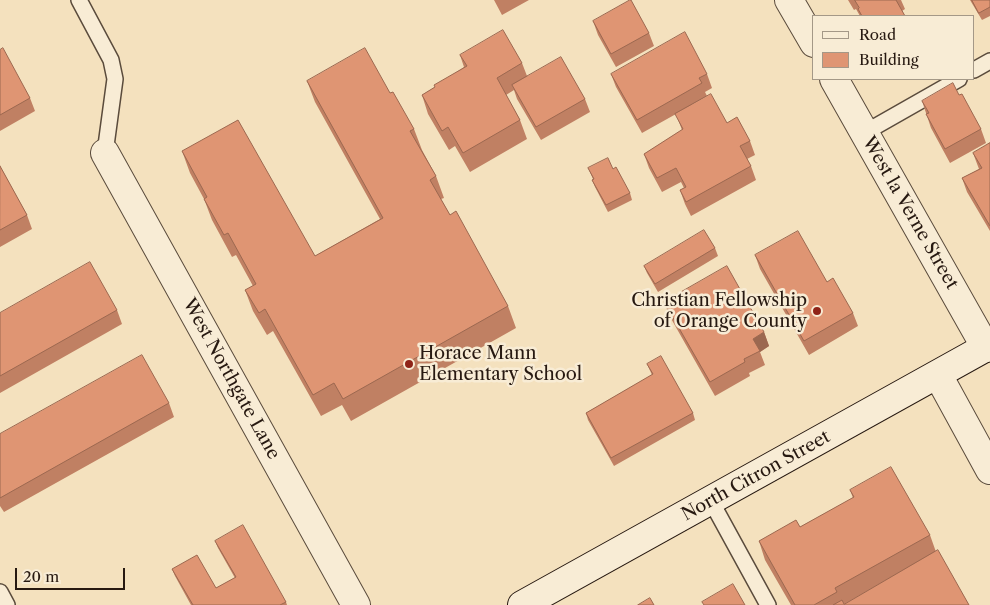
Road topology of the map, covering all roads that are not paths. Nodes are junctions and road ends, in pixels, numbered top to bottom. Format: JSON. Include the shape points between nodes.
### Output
{"nodes":[{"id":1,"x":79,"y":0,"type":"edge"},
{"id":2,"x":789,"y":0,"type":"edge"},
{"id":3,"x":812,"y":40,"type":"edge"},
{"id":4,"x":990,"y":61,"type":"edge"},
{"id":5,"x":975,"y":69,"type":"edge"},
{"id":6,"x":835,"y":80,"type":"edge"},
{"id":7,"x":957,"y":80,"type":"edge"},
{"id":8,"x":864,"y":133,"type":"junction"},
{"id":9,"x":105,"y":153,"type":"joint"},
{"id":10,"x":988,"y":347,"type":"edge"},
{"id":11,"x":938,"y":376,"type":"junction"},
{"id":12,"x":990,"y":470,"type":"edge"},
{"id":13,"x":711,"y":501,"type":"junction"},
{"id":14,"x":0,"y":592,"type":"edge"},
{"id":15,"x":7,"y":605,"type":"edge"},
{"id":16,"x":356,"y":605,"type":"edge"},
{"id":17,"x":522,"y":605,"type":"edge"},
{"id":18,"x":768,"y":605,"type":"edge"}],
"edges":[{"from":1,"to":9,"type":"lane","via":[[112,60],[116,79]]},
{"from":2,"to":3,"type":"street"},
{"from":4,"to":5,"type":"lane"},
{"from":6,"to":8,"type":"street","name":"West la Verne Street"},
{"from":7,"to":8,"type":"lane"},
{"from":8,"to":10,"type":"street","name":"West la Verne Street"},
{"from":9,"to":16,"type":"street","name":"West Northgate Lane"},
{"from":10,"to":11,"type":"street","name":"North Citron Street"},
{"from":11,"to":12,"type":"street"},
{"from":11,"to":13,"type":"street","name":"North Citron Street"},
{"from":13,"to":17,"type":"street","name":"North Citron Street"},
{"from":13,"to":18,"type":"lane"},
{"from":14,"to":15,"type":"lane"}]}
